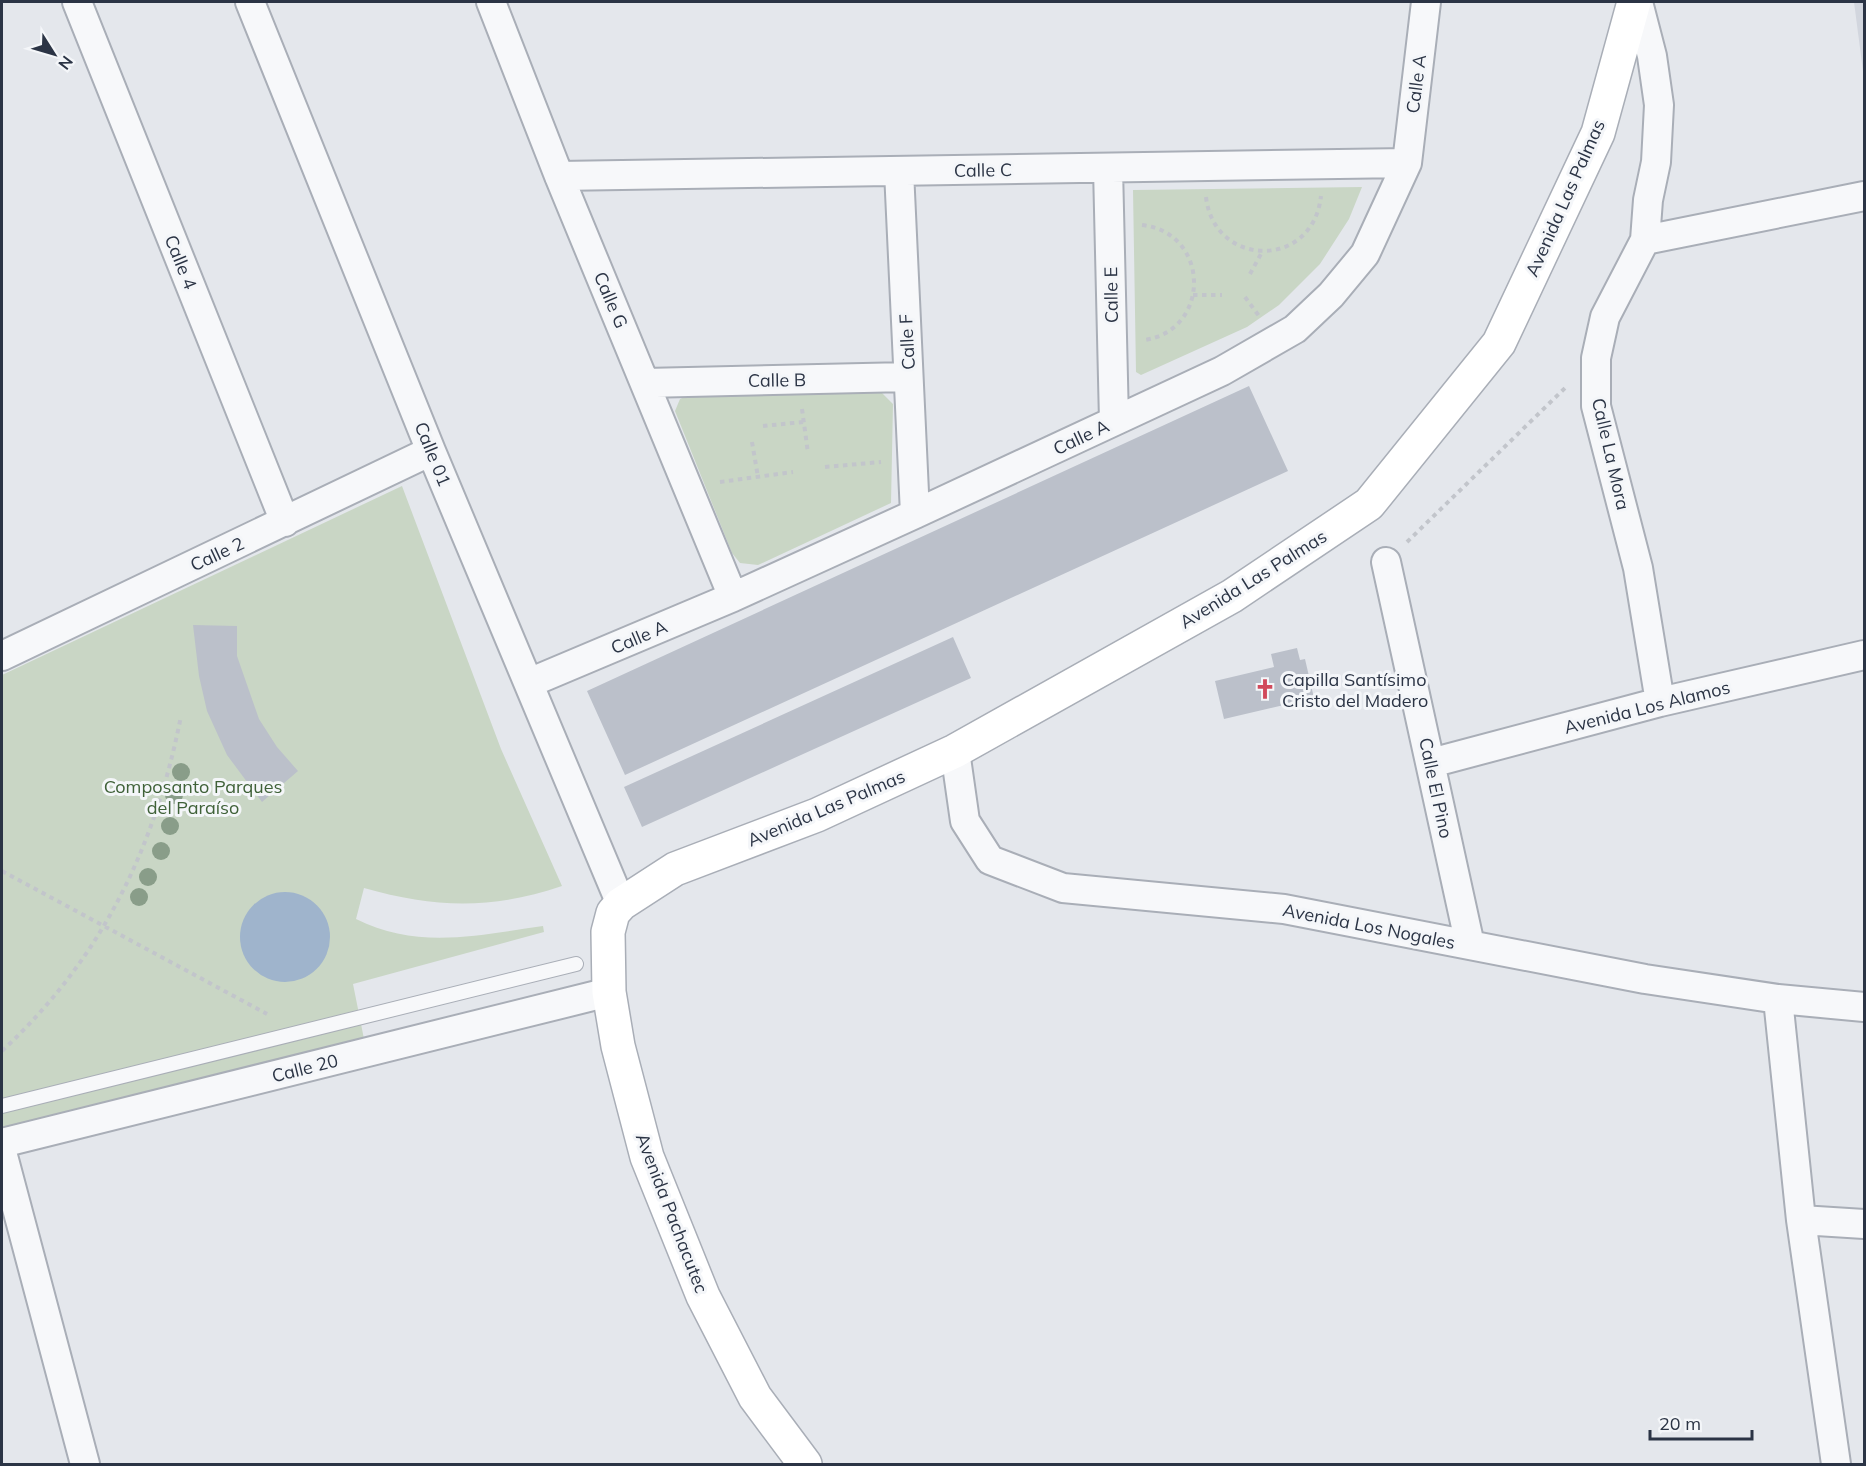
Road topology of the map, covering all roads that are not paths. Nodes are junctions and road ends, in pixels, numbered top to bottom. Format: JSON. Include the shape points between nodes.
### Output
{"nodes":[{"id":1,"x":77,"y":2,"type":"edge"},
{"id":2,"x":250,"y":2,"type":"edge"},
{"id":3,"x":491,"y":2,"type":"edge"},
{"id":4,"x":1426,"y":2,"type":"edge"},
{"id":5,"x":1636,"y":2,"type":"edge"},
{"id":6,"x":1407,"y":163,"type":"junction"},
{"id":7,"x":1108,"y":168,"type":"junction"},
{"id":8,"x":899,"y":171,"type":"junction"},
{"id":9,"x":559,"y":176,"type":"junction"},
{"id":10,"x":1864,"y":196,"type":"edge"},
{"id":11,"x":1645,"y":240,"type":"junction"},
{"id":12,"x":908,"y":377,"type":"junction"},
{"id":13,"x":645,"y":382,"type":"junction"},
{"id":14,"x":1114,"y":422,"type":"junction"},
{"id":15,"x":431,"y":451,"type":"junction"},
{"id":16,"x":915,"y":514,"type":"junction"},
{"id":17,"x":285,"y":522,"type":"junction"},
{"id":18,"x":1386,"y":562,"type":"road end"},
{"id":19,"x":733,"y":597,"type":"junction"},
{"id":20,"x":1864,"y":655,"type":"edge"},
{"id":21,"x":2,"y":656,"type":"edge"},
{"id":22,"x":529,"y":683,"type":"junction"},
{"id":23,"x":1660,"y":702,"type":"junction"},
{"id":24,"x":955,"y":751,"type":"junction"},
{"id":25,"x":1431,"y":763,"type":"junction"},
{"id":26,"x":621,"y":904,"type":"junction"},
{"id":27,"x":1470,"y":945,"type":"junction"},
{"id":28,"x":576,"y":964,"type":"dead end"},
{"id":29,"x":609,"y":992,"type":"junction"},
{"id":30,"x":1778,"y":999,"type":"junction"},
{"id":31,"x":1864,"y":1007,"type":"edge"},
{"id":32,"x":2,"y":1106,"type":"edge"},
{"id":33,"x":2,"y":1143,"type":"edge"},
{"id":34,"x":2,"y":1152,"type":"edge"},
{"id":35,"x":1801,"y":1220,"type":"junction"},
{"id":36,"x":1864,"y":1224,"type":"edge"},
{"id":37,"x":85,"y":1464,"type":"edge"},
{"id":38,"x":804,"y":1464,"type":"edge"},
{"id":39,"x":1836,"y":1464,"type":"edge"}],
"edges":[{"from":1,"to":17,"type":"street","name":"Calle 4"},
{"from":2,"to":15,"type":"street","name":"Calle 01"},
{"from":3,"to":9,"type":"street","name":"Calle G"},
{"from":4,"to":6,"type":"street","name":"Calle A"},
{"from":5,"to":11,"type":"street","name":"Calle La Mora","via":[[1652,56],[1659,105]]},
{"from":5,"to":24,"type":"main road","name":"Avenida Las Palmas","via":[[1598,133],[1499,343],[1369,504],[1232,596]]},
{"from":6,"to":7,"type":"street","name":"Calle C"},
{"from":6,"to":14,"type":"street","name":"Calle A","via":[[1365,254],[1331,295],[1295,329],[1222,371]]},
{"from":7,"to":8,"type":"street","name":"Calle C"},
{"from":7,"to":14,"type":"street","name":"Calle E"},
{"from":8,"to":9,"type":"street","name":"Calle C"},
{"from":8,"to":12,"type":"street","name":"Calle F"},
{"from":9,"to":13,"type":"street","name":"Calle G"},
{"from":10,"to":11,"type":"street"},
{"from":11,"to":23,"type":"street","name":"Calle La Mora","via":[[1605,317],[1596,358],[1596,406],[1638,568]]},
{"from":12,"to":13,"type":"street","name":"Calle B"},
{"from":12,"to":16,"type":"street","name":"Calle F"},
{"from":13,"to":19,"type":"street","name":"Calle G"},
{"from":14,"to":16,"type":"street","name":"Calle A"},
{"from":15,"to":17,"type":"street","name":"Calle 2"},
{"from":15,"to":22,"type":"street","name":"Calle 01"},
{"from":16,"to":19,"type":"street","name":"Calle A"},
{"from":17,"to":21,"type":"street","name":"Calle 2"},
{"from":18,"to":25,"type":"street","name":"Calle El Pino"},
{"from":19,"to":22,"type":"street","name":"Calle A"},
{"from":20,"to":23,"type":"street","name":"Avenida Los Alamos"},
{"from":22,"to":26,"type":"street","name":"Calle 01"},
{"from":23,"to":25,"type":"street","name":"Avenida Los Alamos"},
{"from":24,"to":26,"type":"main road","name":"Avenida Las Palmas","via":[[817,814],[675,870]]},
{"from":24,"to":27,"type":"street","name":"Avenida Los Nogales","via":[[965,821],[990,860],[1063,888],[1284,909]]},
{"from":25,"to":27,"type":"street","name":"Calle El Pino"},
{"from":26,"to":29,"type":"main road","name":"Avenida Pachacutec","via":[[609,921]]},
{"from":27,"to":30,"type":"street","name":"Avenida Los Nogales","via":[[1646,979]]},
{"from":28,"to":32,"type":"lane"},
{"from":29,"to":33,"type":"street","name":"Calle 20"},
{"from":29,"to":38,"type":"main road","name":"Avenida Pachacutec","via":[[618,1046],[647,1157],[703,1296],[755,1397]]},
{"from":30,"to":31,"type":"street","name":"Avenida Los Nogales"},
{"from":30,"to":35,"type":"street"},
{"from":34,"to":37,"type":"street"},
{"from":35,"to":36,"type":"street"},
{"from":35,"to":39,"type":"street"}]}
